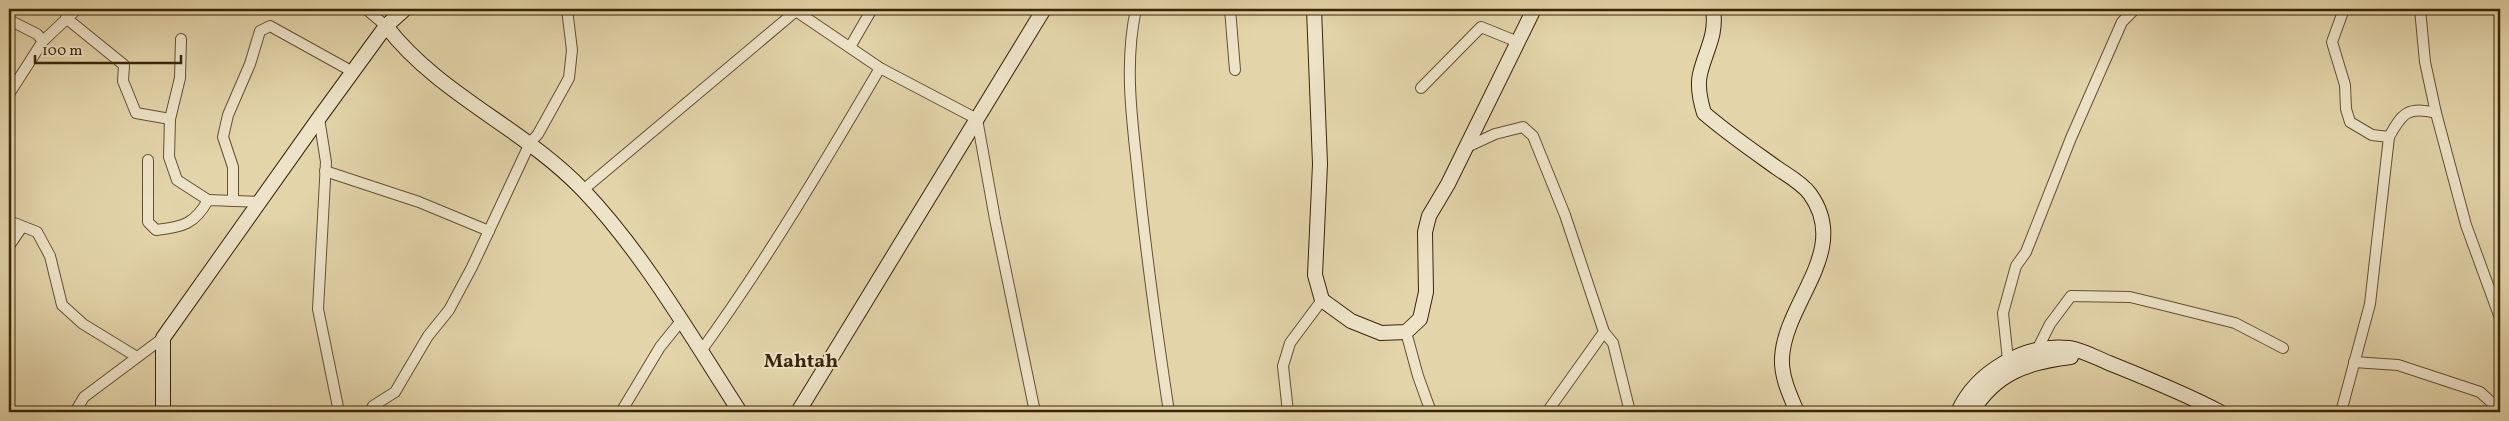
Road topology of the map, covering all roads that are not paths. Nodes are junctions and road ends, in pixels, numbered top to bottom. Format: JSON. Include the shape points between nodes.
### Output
{"nodes":[{"id":1,"x":77,"y":9,"type":"edge"},
{"id":2,"x":366,"y":9,"type":"edge"},
{"id":3,"x":405,"y":9,"type":"edge"},
{"id":4,"x":567,"y":9,"type":"edge"},
{"id":5,"x":872,"y":9,"type":"edge"},
{"id":6,"x":1044,"y":9,"type":"edge"},
{"id":7,"x":1136,"y":9,"type":"edge"},
{"id":8,"x":1230,"y":9,"type":"edge"},
{"id":9,"x":1314,"y":9,"type":"edge"},
{"id":10,"x":1534,"y":9,"type":"edge"},
{"id":11,"x":1713,"y":9,"type":"edge"},
{"id":12,"x":2135,"y":9,"type":"edge"},
{"id":13,"x":2344,"y":9,"type":"edge"},
{"id":14,"x":2420,"y":9,"type":"edge"},
{"id":15,"x":794,"y":10,"type":"edge"},
{"id":16,"x":66,"y":18,"type":"junction"},
{"id":17,"x":9,"y":20,"type":"edge"},
{"id":18,"x":386,"y":26,"type":"junction"},
{"id":19,"x":181,"y":39,"type":"dead end"},
{"id":20,"x":43,"y":41,"type":"junction"},
{"id":21,"x":1518,"y":42,"type":"junction"},
{"id":22,"x":850,"y":47,"type":"junction"},
{"id":23,"x":880,"y":68,"type":"junction"},
{"id":24,"x":1235,"y":70,"type":"dead end"},
{"id":25,"x":353,"y":72,"type":"junction"},
{"id":26,"x":1421,"y":88,"type":"dead end"},
{"id":27,"x":9,"y":94,"type":"edge"},
{"id":28,"x":2436,"y":113,"type":"junction"},
{"id":29,"x":318,"y":118,"type":"junction"},
{"id":30,"x":170,"y":119,"type":"junction"},
{"id":31,"x":977,"y":119,"type":"junction"},
{"id":32,"x":2389,"y":138,"type":"junction"},
{"id":33,"x":530,"y":143,"type":"junction"},
{"id":34,"x":1467,"y":147,"type":"junction"},
{"id":35,"x":148,"y":160,"type":"dead end"},
{"id":36,"x":325,"y":171,"type":"junction"},
{"id":37,"x":583,"y":190,"type":"junction"},
{"id":38,"x":208,"y":200,"type":"junction"},
{"id":39,"x":234,"y":201,"type":"junction"},
{"id":40,"x":260,"y":202,"type":"junction"},
{"id":41,"x":9,"y":221,"type":"edge"},
{"id":42,"x":22,"y":227,"type":"junction"},
{"id":43,"x":489,"y":231,"type":"junction"},
{"id":44,"x":9,"y":246,"type":"edge"},
{"id":45,"x":1322,"y":300,"type":"junction"},
{"id":46,"x":2500,"y":318,"type":"edge"},
{"id":47,"x":681,"y":322,"type":"junction"},
{"id":48,"x":1406,"y":332,"type":"junction"},
{"id":49,"x":1604,"y":332,"type":"junction"},
{"id":50,"x":163,"y":338,"type":"junction"},
{"id":51,"x":2283,"y":348,"type":"dead end"},
{"id":52,"x":2037,"y":350,"type":"junction"},
{"id":53,"x":701,"y":351,"type":"junction"},
{"id":54,"x":138,"y":357,"type":"junction"},
{"id":55,"x":2097,"y":358,"type":"junction"},
{"id":56,"x":2008,"y":360,"type":"junction"},
{"id":57,"x":2354,"y":362,"type":"junction"},
{"id":58,"x":2500,"y":410,"type":"edge"},
{"id":59,"x":75,"y":412,"type":"edge"},
{"id":60,"x":163,"y":412,"type":"edge"},
{"id":61,"x":339,"y":412,"type":"edge"},
{"id":62,"x":370,"y":412,"type":"edge"},
{"id":63,"x":622,"y":412,"type":"edge"},
{"id":64,"x":740,"y":412,"type":"edge"},
{"id":65,"x":798,"y":412,"type":"edge"},
{"id":66,"x":1035,"y":412,"type":"edge"},
{"id":67,"x":1169,"y":412,"type":"edge"},
{"id":68,"x":1288,"y":412,"type":"edge"},
{"id":69,"x":1432,"y":412,"type":"edge"},
{"id":70,"x":1546,"y":412,"type":"edge"},
{"id":71,"x":1630,"y":412,"type":"edge"},
{"id":72,"x":1797,"y":412,"type":"edge"},
{"id":73,"x":1958,"y":412,"type":"edge"},
{"id":74,"x":1972,"y":412,"type":"edge"},
{"id":75,"x":2220,"y":412,"type":"edge"},
{"id":76,"x":2341,"y":412,"type":"edge"}],
"edges":[{"from":1,"to":16,"type":"street"},
{"from":2,"to":18,"type":"street"},
{"from":3,"to":18,"type":"street"},
{"from":4,"to":33,"type":"street","via":[[572,50],[569,78]]},
{"from":5,"to":22,"type":"street"},
{"from":6,"to":31,"type":"street"},
{"from":7,"to":67,"type":"street","via":[[1130,36],[1130,98],[1143,227]]},
{"from":8,"to":24,"type":"street"},
{"from":9,"to":45,"type":"street","via":[[1320,164],[1315,275]]},
{"from":10,"to":21,"type":"street"},
{"from":11,"to":72,"type":"street","via":[[1715,23],[1710,49],[1700,74],[1699,94],[1704,113],[1809,193],[1822,218],[1824,243],[1814,275],[1788,327],[1782,358],[1786,386]]},
{"from":12,"to":56,"type":"street","via":[[2122,22],[2026,252],[2016,266],[2003,313]]},
{"from":13,"to":32,"type":"street","via":[[2332,42],[2345,85],[2350,122],[2372,135]]},
{"from":14,"to":28,"type":"street","via":[[2425,62]]},
{"from":15,"to":22,"type":"street"},
{"from":15,"to":37,"type":"street"},
{"from":16,"to":20,"type":"street"},
{"from":16,"to":30,"type":"street","via":[[124,64],[123,81],[136,113]]},
{"from":17,"to":20,"type":"street","via":[[37,34]]},
{"from":18,"to":25,"type":"street"},
{"from":18,"to":33,"type":"street","via":[[402,48],[505,128]]},
{"from":19,"to":30,"type":"street","via":[[180,78]]},
{"from":20,"to":27,"type":"street"},
{"from":21,"to":26,"type":"street","via":[[1481,27]]},
{"from":21,"to":34,"type":"street"},
{"from":22,"to":23,"type":"street"},
{"from":23,"to":31,"type":"street"},
{"from":23,"to":53,"type":"street","via":[[800,205]]},
{"from":25,"to":29,"type":"street"},
{"from":25,"to":39,"type":"street","via":[[270,26],[260,31],[228,115],[223,137],[233,167]]},
{"from":28,"to":32,"type":"street","via":[[2418,109],[2399,117]]},
{"from":28,"to":46,"type":"street","via":[[2466,225]]},
{"from":29,"to":36,"type":"street"},
{"from":29,"to":40,"type":"street"},
{"from":30,"to":38,"type":"street","via":[[169,157],[177,180]]},
{"from":31,"to":65,"type":"street"},
{"from":31,"to":66,"type":"street"},
{"from":32,"to":57,"type":"street","via":[[2370,304]]},
{"from":33,"to":37,"type":"street"},
{"from":33,"to":43,"type":"street"},
{"from":34,"to":48,"type":"street","via":[[1429,216],[1424,232],[1426,292],[1420,319]]},
{"from":34,"to":49,"type":"street","via":[[1495,134],[1523,127],[1533,136],[1565,215]]},
{"from":35,"to":38,"type":"street","via":[[148,222],[156,230],[188,223],[200,215]]},
{"from":36,"to":43,"type":"street","via":[[419,202]]},
{"from":36,"to":61,"type":"street","via":[[318,309]]},
{"from":37,"to":47,"type":"street","via":[[625,240]]},
{"from":38,"to":39,"type":"street"},
{"from":39,"to":40,"type":"street"},
{"from":40,"to":50,"type":"street"},
{"from":41,"to":42,"type":"street"},
{"from":42,"to":44,"type":"street"},
{"from":42,"to":54,"type":"street","via":[[38,232],[50,256],[62,305],[82,324]]},
{"from":43,"to":62,"type":"street","via":[[449,310],[428,336],[394,392],[373,406]]},
{"from":45,"to":48,"type":"street","via":[[1350,321],[1381,333]]},
{"from":45,"to":68,"type":"street","via":[[1290,343],[1283,366]]},
{"from":47,"to":53,"type":"street"},
{"from":47,"to":63,"type":"street","via":[[660,347]]},
{"from":48,"to":69,"type":"street"},
{"from":49,"to":70,"type":"street"},
{"from":49,"to":71,"type":"street","via":[[1613,343]]},
{"from":50,"to":54,"type":"street"},
{"from":50,"to":60,"type":"street"},
{"from":51,"to":52,"type":"street","via":[[2235,323],[2130,297],[2093,295],[2071,296],[2050,324]]},
{"from":52,"to":55,"type":"street","via":[[2070,348]]},
{"from":52,"to":56,"type":"street"},
{"from":53,"to":64,"type":"street"},
{"from":54,"to":59,"type":"street","via":[[84,397]]},
{"from":55,"to":74,"type":"street","via":[[2072,357],[2028,364],[2011,373],[1981,398]]},
{"from":55,"to":75,"type":"street"},
{"from":56,"to":73,"type":"street","via":[[1982,378]]},
{"from":57,"to":58,"type":"street","via":[[2398,365],[2480,392]]},
{"from":57,"to":76,"type":"street"}]}
